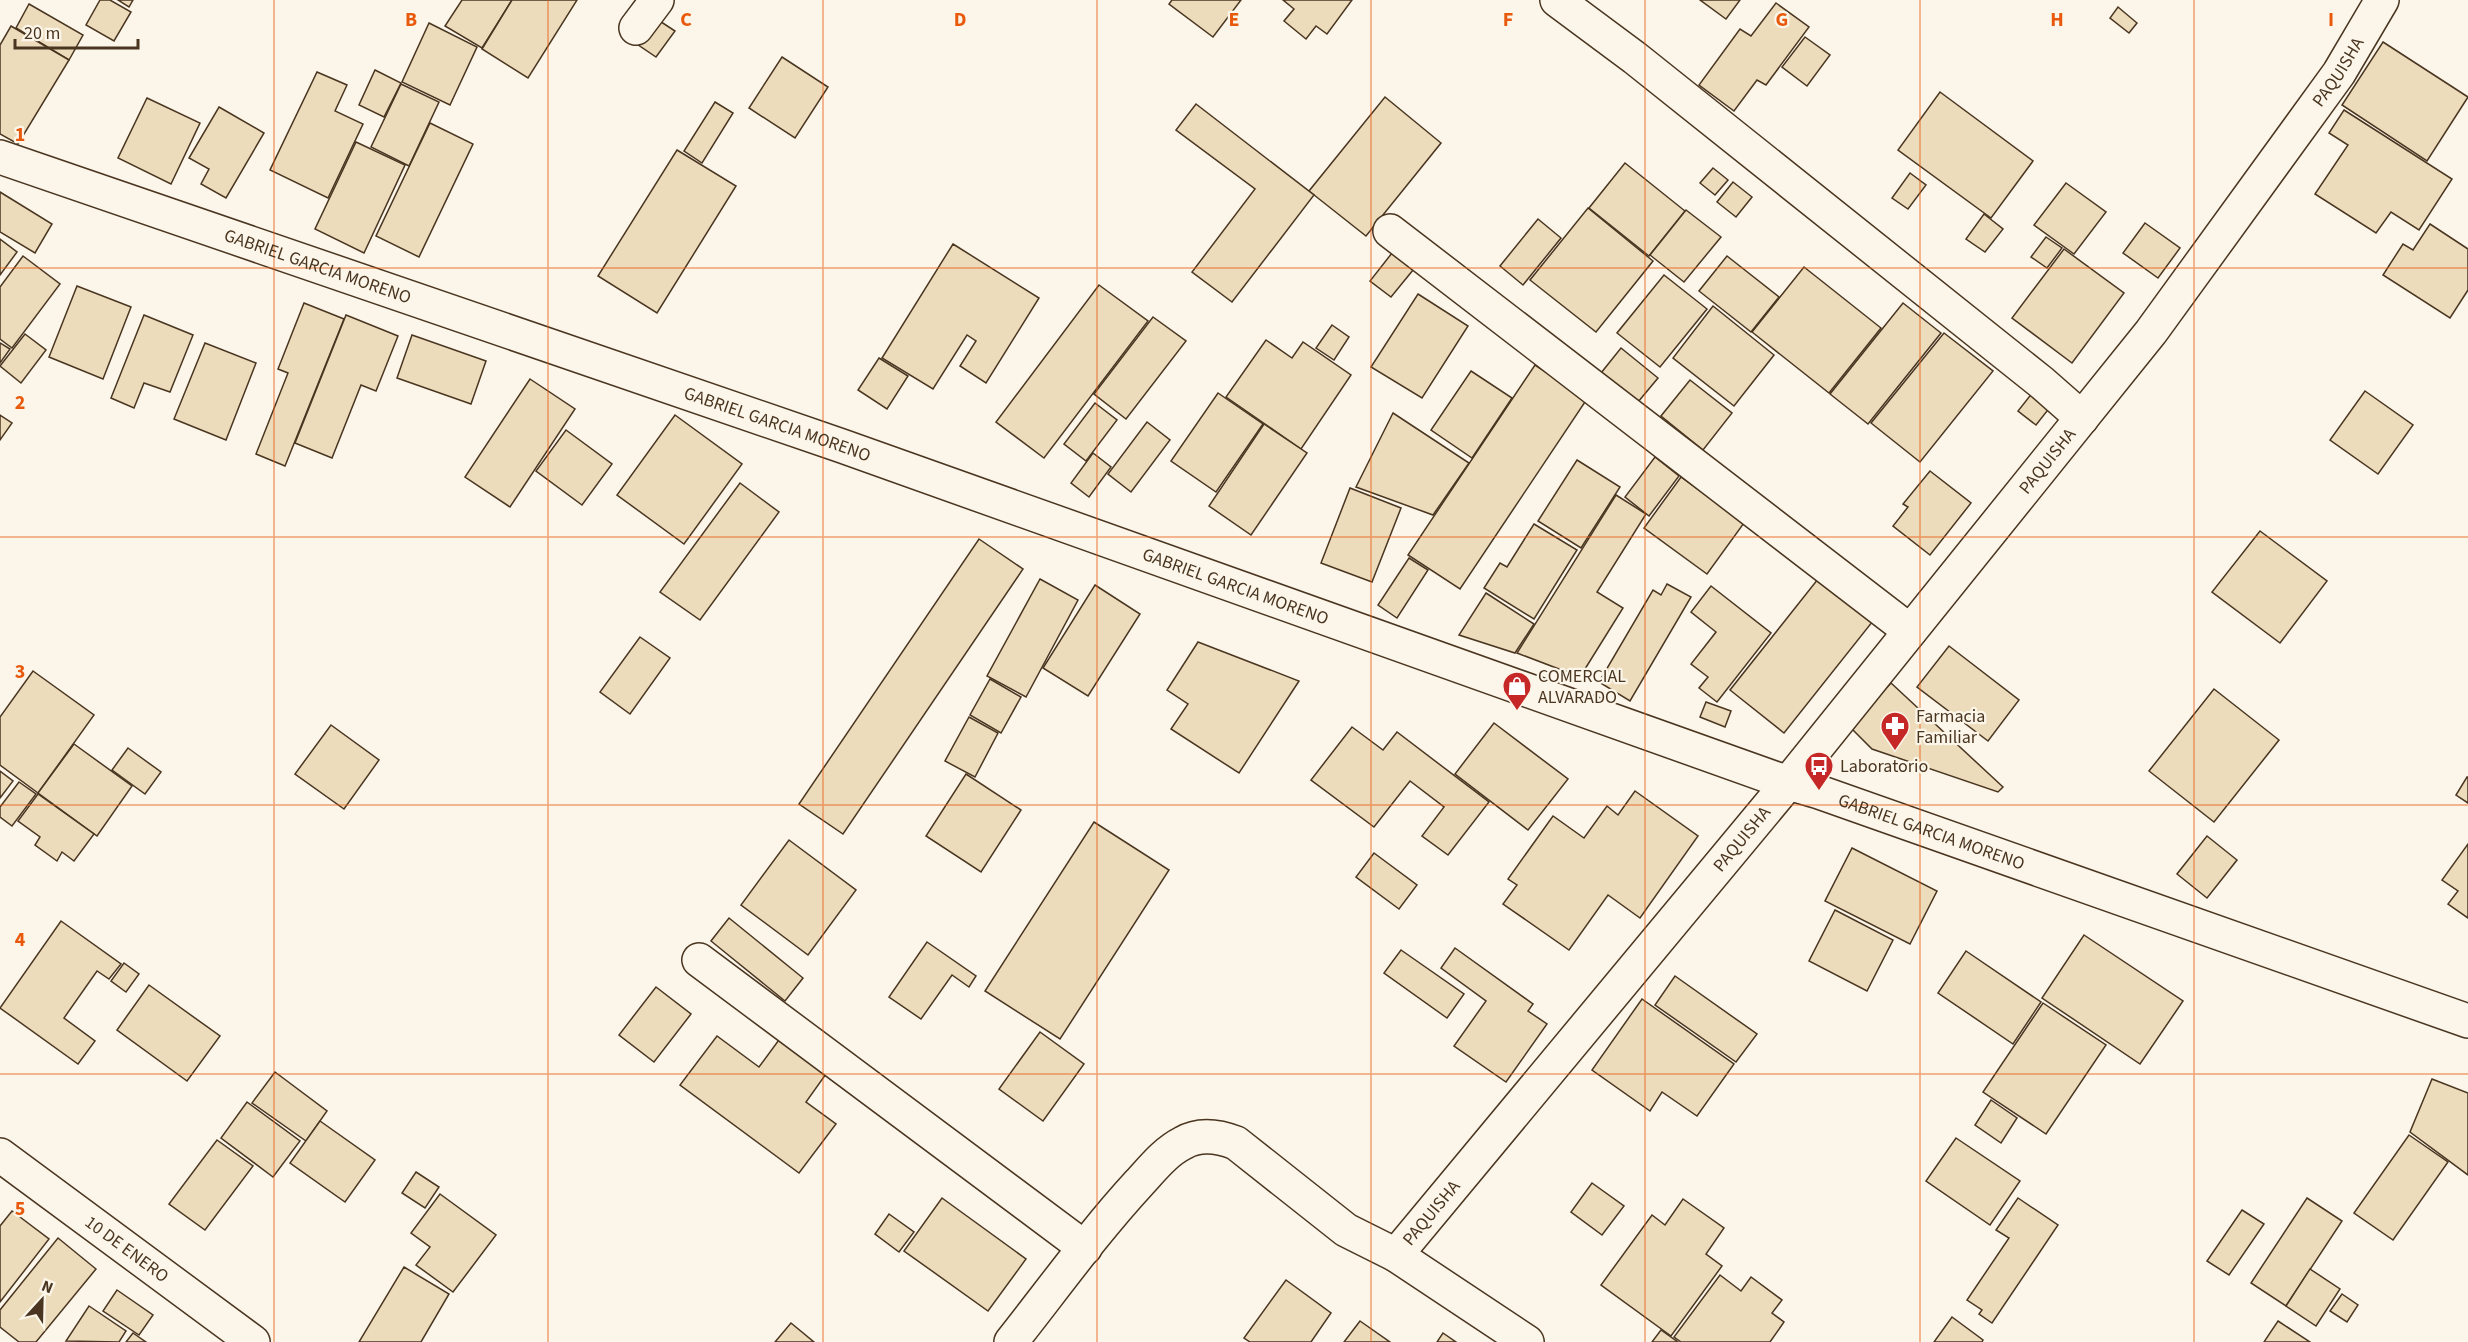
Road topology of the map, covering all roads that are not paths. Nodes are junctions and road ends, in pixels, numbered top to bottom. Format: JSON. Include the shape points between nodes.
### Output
{"nodes":[{"id":1,"x":657,"y":0,"type":"edge"},
{"id":2,"x":1557,"y":0,"type":"edge"},
{"id":3,"x":2382,"y":0,"type":"edge"},
{"id":4,"x":636,"y":28,"type":"dead end"},
{"id":5,"x":0,"y":157,"type":"edge"},
{"id":6,"x":1390,"y":231,"type":"dead end"},
{"id":7,"x":2082,"y":418,"type":"junction"},
{"id":8,"x":1910,"y":631,"type":"junction"},
{"id":9,"x":1788,"y":783,"type":"junction"},
{"id":10,"x":699,"y":960,"type":"dead end"},
{"id":11,"x":2468,"y":1021,"type":"edge"},
{"id":12,"x":0,"y":1155,"type":"edge"},
{"id":13,"x":1084,"y":1248,"type":"junction"},
{"id":14,"x":1396,"y":1256,"type":"junction"},
{"id":15,"x":254,"y":1342,"type":"edge"},
{"id":16,"x":1011,"y":1342,"type":"edge"},
{"id":17,"x":1527,"y":1342,"type":"edge"}],
"edges":[{"from":1,"to":4,"type":"street"},
{"from":2,"to":7,"type":"street","via":[[1635,57]]},
{"from":3,"to":7,"type":"street","name":"PAQUISHA","via":[[2339,73],[2151,332]]},
{"from":5,"to":9,"type":"street","name":"GABRIEL GARCIA MORENO","via":[[853,450]]},
{"from":6,"to":8,"type":"street"},
{"from":7,"to":8,"type":"street","name":"PAQUISHA"},
{"from":8,"to":9,"type":"street","name":"PAQUISHA"},
{"from":9,"to":11,"type":"street","name":"GABRIEL GARCIA MORENO"},
{"from":9,"to":14,"type":"street","name":"PAQUISHA"},
{"from":10,"to":13,"type":"street"},
{"from":12,"to":15,"type":"street","name":"10 DE ENERO"},
{"from":13,"to":14,"type":"street","name":"PAQUISHA","via":[[1169,1151],[1201,1136],[1236,1143],[1346,1230]]},
{"from":13,"to":16,"type":"street","name":"PAQUISHA"},
{"from":14,"to":17,"type":"street"}]}
